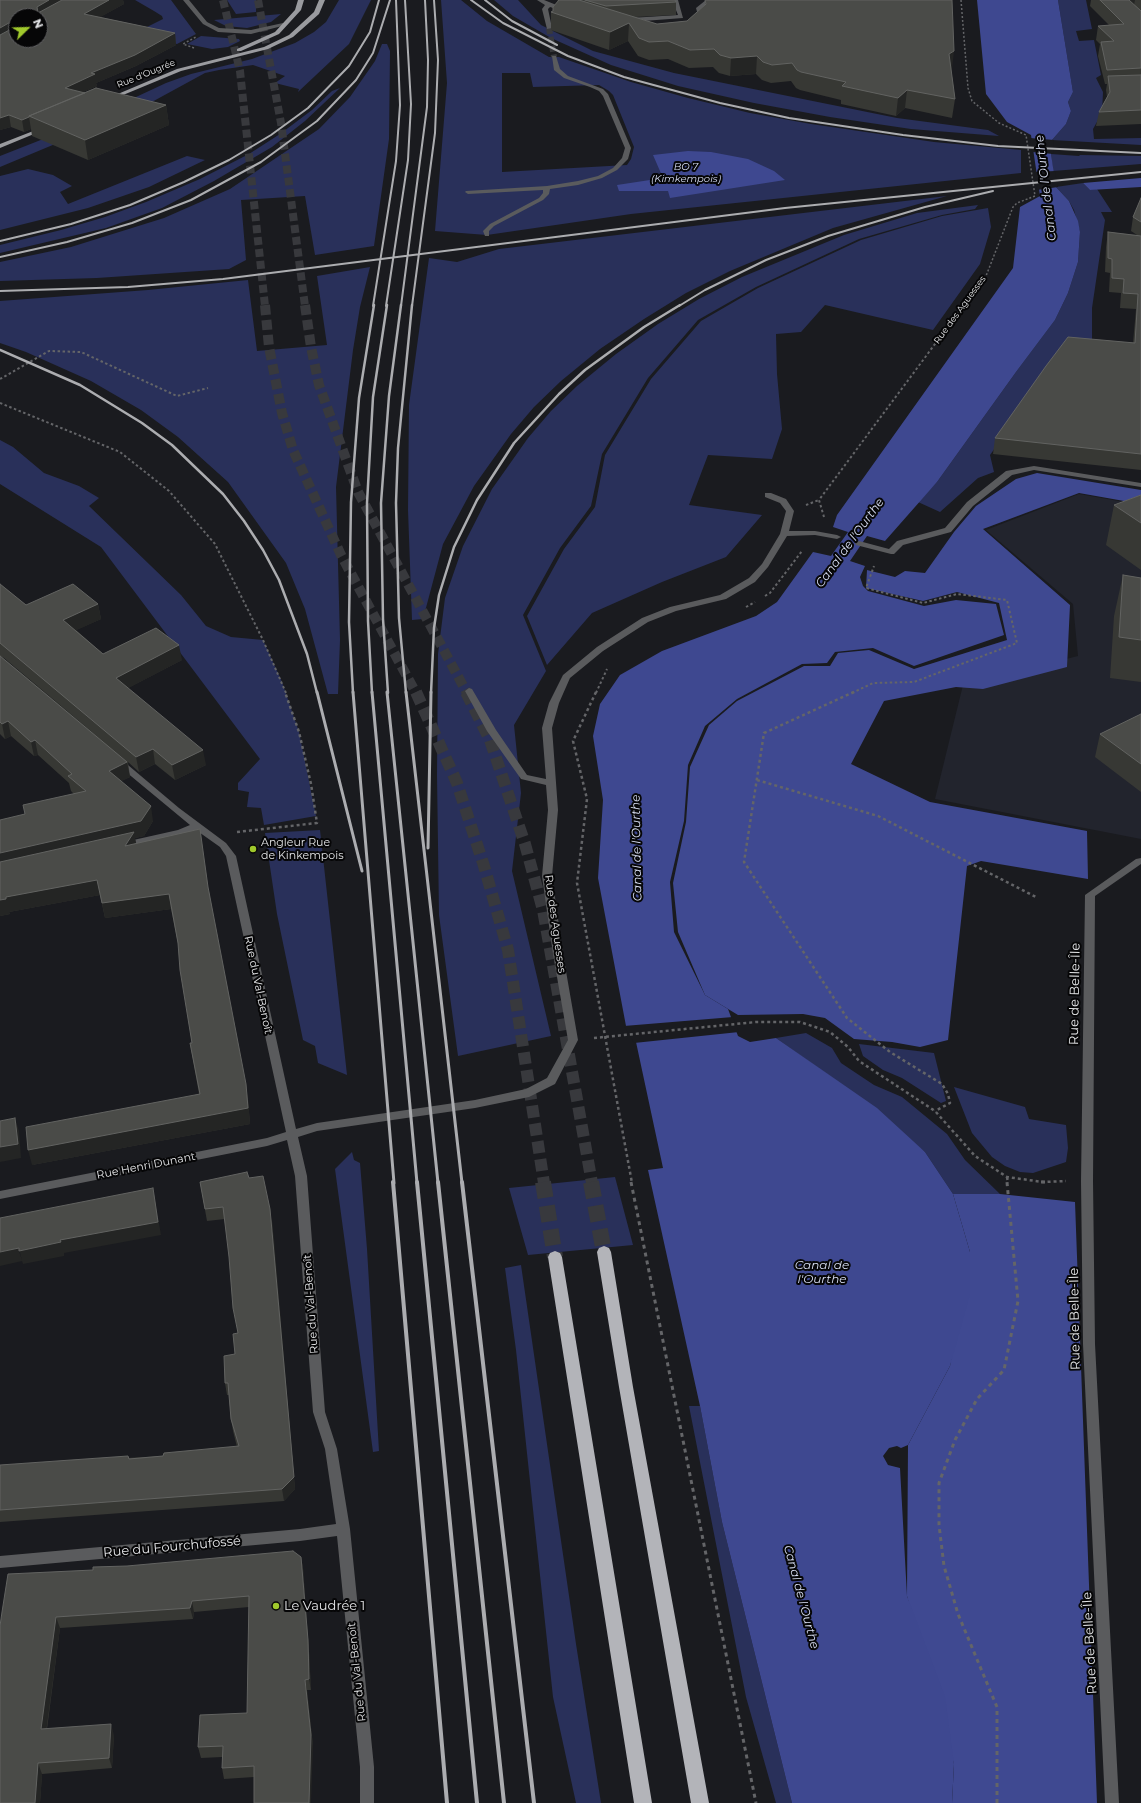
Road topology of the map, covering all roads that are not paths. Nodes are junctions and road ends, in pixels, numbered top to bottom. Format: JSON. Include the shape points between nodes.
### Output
{"nodes":[{"id":1,"x":186,"y":0,"type":"edge"},
{"id":2,"x":301,"y":0,"type":"edge"},
{"id":3,"x":322,"y":0,"type":"edge"},
{"id":4,"x":540,"y":0,"type":"edge"},
{"id":5,"x":675,"y":0,"type":"edge"},
{"id":6,"x":709,"y":0,"type":"edge"},
{"id":7,"x":549,"y":5,"type":"junction"},
{"id":8,"x":570,"y":12,"type":"edge"},
{"id":9,"x":621,"y":21,"type":"edge"},
{"id":10,"x":283,"y":25,"type":"junction"},
{"id":11,"x":693,"y":27,"type":"edge"},
{"id":12,"x":549,"y":28,"type":"tunnel mouth"},
{"id":13,"x":554,"y":57,"type":"tunnel mouth"},
{"id":14,"x":211,"y":62,"type":"junction"},
{"id":15,"x":100,"y":104,"type":"edge"},
{"id":16,"x":52,"y":125,"type":"edge"},
{"id":17,"x":0,"y":146,"type":"edge"},
{"id":18,"x":547,"y":188,"type":"junction"},
{"id":19,"x":468,"y":192,"type":"dead end"},
{"id":20,"x":487,"y":235,"type":"dead end"},
{"id":21,"x":1141,"y":485,"type":"edge"},
{"id":22,"x":768,"y":495,"type":"dead end"},
{"id":23,"x":784,"y":534,"type":"junction"},
{"id":24,"x":837,"y":538,"type":"dead end"},
{"id":25,"x":859,"y":543,"type":"dead end"},
{"id":26,"x":469,"y":691,"type":"tunnel mouth"},
{"id":27,"x":109,"y":754,"type":"edge"},
{"id":28,"x":551,"y":783,"type":"junction"},
{"id":29,"x":196,"y":826,"type":"junction"},
{"id":30,"x":112,"y":848,"type":"edge"},
{"id":31,"x":1141,"y":861,"type":"edge"},
{"id":32,"x":291,"y":1135,"type":"junction"},
{"id":33,"x":0,"y":1195,"type":"edge"},
{"id":34,"x":604,"y":1252,"type":"tunnel mouth"},
{"id":35,"x":555,"y":1257,"type":"tunnel mouth"},
{"id":36,"x":343,"y":1529,"type":"junction"},
{"id":37,"x":0,"y":1562,"type":"edge"},
{"id":38,"x":367,"y":1803,"type":"edge"},
{"id":39,"x":643,"y":1803,"type":"edge"},
{"id":40,"x":700,"y":1803,"type":"edge"},
{"id":41,"x":1112,"y":1803,"type":"edge"}],
"edges":[{"from":1,"to":10,"type":"street","via":[[205,23],[218,30],[251,32]]},
{"from":2,"to":10,"type":"main road","name":"Rue d'Ougrée","via":[[298,10]]},
{"from":3,"to":14,"type":"main road","name":"Rue d'Ougrée","via":[[317,13],[291,36],[256,52]]},
{"from":4,"to":7,"type":"street"},
{"from":5,"to":9,"type":"street","via":[[681,17]]},
{"from":6,"to":11,"type":"street","via":[[699,8],[702,19]]},
{"from":7,"to":8,"type":"street"},
{"from":7,"to":12,"type":"street","via":[[545,10]]},
{"from":10,"to":14,"type":"main road","name":"Rue d'Ougrée","via":[[276,33]]},
{"from":13,"to":18,"type":"street","via":[[557,70],[566,77],[601,90],[606,95],[628,148],[625,159],[619,166],[600,177]]},
{"from":14,"to":15,"type":"main road","name":"Rue d'Ougrée","via":[[179,70]]},
{"from":16,"to":17,"type":"main road"},
{"from":18,"to":19,"type":"street"},
{"from":18,"to":20,"type":"street","via":[[541,200],[492,225],[486,231]]},
{"from":21,"to":25,"type":"street","via":[[1034,468],[1009,473],[970,504],[948,530],[900,543],[891,552]]},
{"from":22,"to":23,"type":"street","name":"Rue des Aguesses","via":[[783,501],[790,510]]},
{"from":23,"to":24,"type":"street","via":[[815,533]]},
{"from":23,"to":28,"type":"street","name":"Rue des Aguesses","via":[[765,565],[752,580],[723,597],[673,609],[645,620],[600,649],[566,677],[554,703],[547,728]]},
{"from":26,"to":28,"type":"street","via":[[492,731],[524,777]]},
{"from":27,"to":29,"type":"street","name":"Rue du Val-Benoît"},
{"from":28,"to":32,"type":"street","name":"Rue des Aguesses","via":[[553,810],[547,876],[573,1040],[551,1081],[529,1093],[475,1104],[317,1127]]},
{"from":29,"to":30,"type":"street","via":[[180,833]]},
{"from":29,"to":32,"type":"street","name":"Rue du Val-Benoît","via":[[223,845],[231,856]]},
{"from":31,"to":41,"type":"street","name":"Rue de Belle-Île","via":[[1090,895],[1088,1344]]},
{"from":32,"to":33,"type":"street","name":"Rue Henri Dunant","via":[[267,1142]]},
{"from":32,"to":36,"type":"street","name":"Rue du Val-Benoît","via":[[301,1176],[319,1412],[331,1449]]},
{"from":34,"to":40,"type":"highway"},
{"from":35,"to":39,"type":"highway"},
{"from":36,"to":37,"type":"street","name":"Rue du Fourchufossé","via":[[292,1536]]},
{"from":36,"to":38,"type":"street","name":"Rue du Val-Benoît","via":[[367,1767]]}]}
